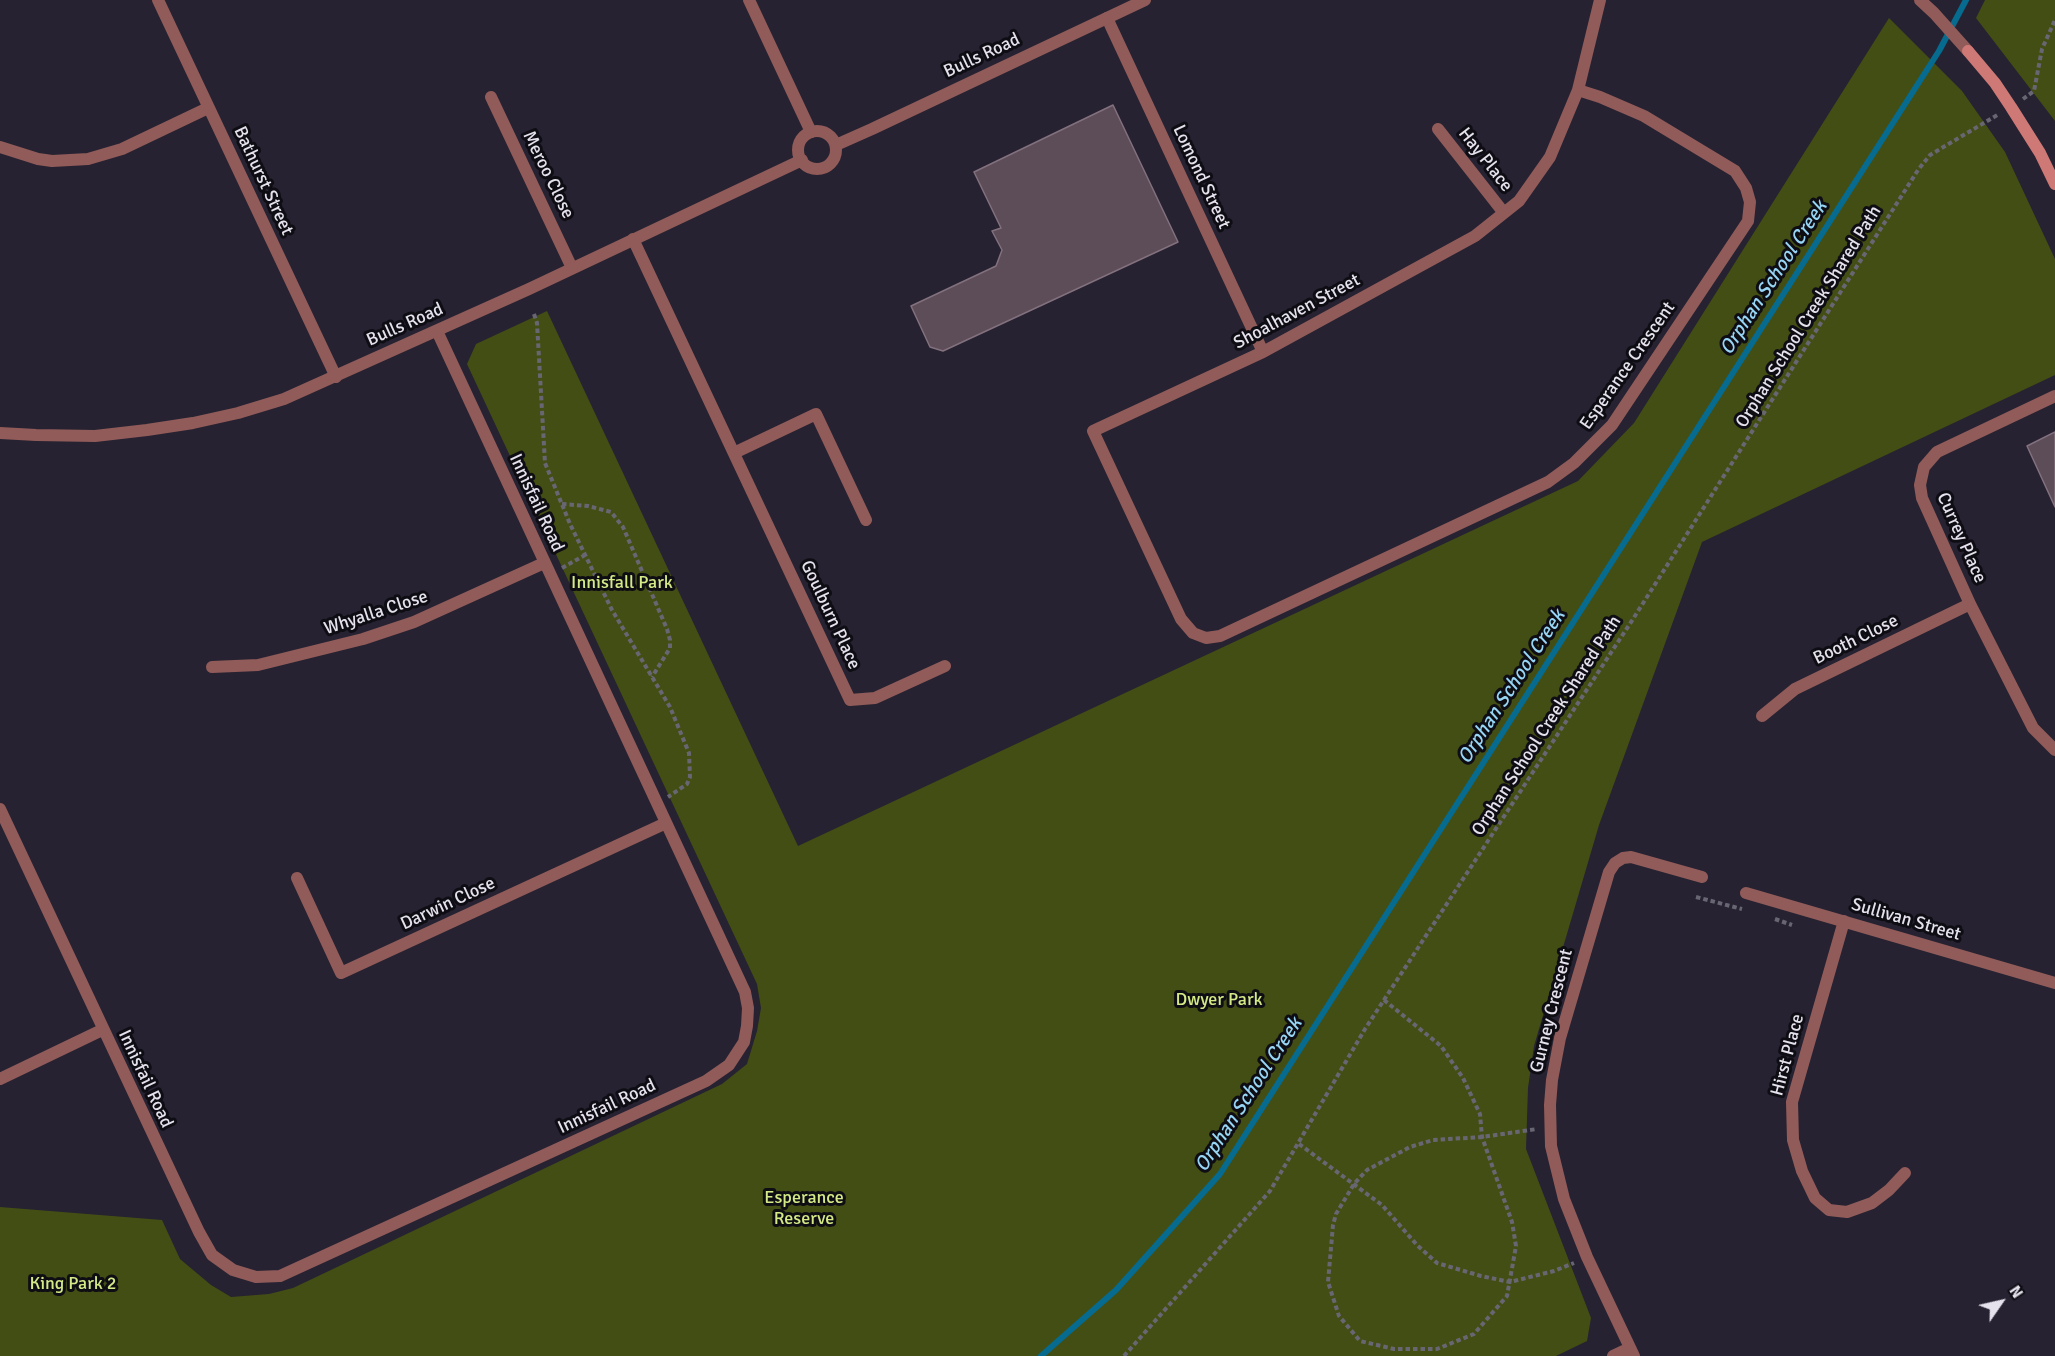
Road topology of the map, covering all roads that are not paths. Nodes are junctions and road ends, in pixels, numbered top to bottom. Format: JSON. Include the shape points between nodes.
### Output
{"nodes":[{"id":1,"x":158,"y":0,"type":"edge"},
{"id":2,"x":749,"y":0,"type":"edge"},
{"id":3,"x":1145,"y":0,"type":"edge"},
{"id":4,"x":1600,"y":0,"type":"edge"},
{"id":5,"x":1920,"y":0,"type":"edge"},
{"id":6,"x":1107,"y":18,"type":"junction"},
{"id":7,"x":1968,"y":51,"type":"joint"},
{"id":8,"x":1578,"y":90,"type":"junction"},
{"id":9,"x":490,"y":97,"type":"dead end"},
{"id":10,"x":208,"y":108,"type":"junction"},
{"id":11,"x":1438,"y":129,"type":"dead end"},
{"id":12,"x":811,"y":132,"type":"junction"},
{"id":13,"x":836,"y":145,"type":"junction"},
{"id":14,"x":0,"y":147,"type":"edge"},
{"id":15,"x":802,"y":160,"type":"junction"},
{"id":16,"x":2055,"y":184,"type":"edge"},
{"id":17,"x":1504,"y":213,"type":"junction"},
{"id":18,"x":633,"y":239,"type":"junction"},
{"id":19,"x":572,"y":268,"type":"junction"},
{"id":20,"x":437,"y":331,"type":"junction"},
{"id":21,"x":1263,"y":352,"type":"junction"},
{"id":22,"x":336,"y":377,"type":"junction"},
{"id":23,"x":2055,"y":396,"type":"edge"},
{"id":24,"x":0,"y":433,"type":"edge"},
{"id":25,"x":734,"y":453,"type":"junction"},
{"id":26,"x":866,"y":520,"type":"dead end"},
{"id":27,"x":547,"y":569,"type":"junction"},
{"id":28,"x":1970,"y":604,"type":"junction"},
{"id":29,"x":1198,"y":636,"type":"joint"},
{"id":30,"x":945,"y":666,"type":"dead end"},
{"id":31,"x":212,"y":667,"type":"dead end"},
{"id":32,"x":1762,"y":716,"type":"dead end"},
{"id":33,"x":2055,"y":750,"type":"edge"},
{"id":34,"x":0,"y":809,"type":"edge"},
{"id":35,"x":666,"y":823,"type":"junction"},
{"id":36,"x":1702,"y":877,"type":"dead end"},
{"id":37,"x":297,"y":878,"type":"dead end"},
{"id":38,"x":1746,"y":893,"type":"dead end"},
{"id":39,"x":1844,"y":921,"type":"junction"},
{"id":40,"x":2055,"y":983,"type":"edge"},
{"id":41,"x":102,"y":1030,"type":"junction"},
{"id":42,"x":0,"y":1079,"type":"edge"},
{"id":43,"x":1905,"y":1173,"type":"dead end"},
{"id":44,"x":1632,"y":1352,"type":"edge"},
{"id":45,"x":1613,"y":1356,"type":"edge"}],
"edges":[{"from":1,"to":10,"type":"street","name":"Bathurst Street"},
{"from":2,"to":12,"type":"street"},
{"from":3,"to":6,"type":"street","name":"Bulls Road"},
{"from":4,"to":8,"type":"street","name":"Shoalhaven Street"},
{"from":5,"to":7,"type":"street"},
{"from":6,"to":13,"type":"street","name":"Bulls Road"},
{"from":6,"to":21,"type":"street","name":"Lomond Street"},
{"from":7,"to":16,"type":"main road","via":[[2011,106]]},
{"from":8,"to":17,"type":"street","name":"Shoalhaven Street","via":[[1550,158],[1519,201]]},
{"from":8,"to":29,"type":"street","name":"Esperance Crescent","via":[[1624,106],[1735,171],[1749,194],[1748,221],[1625,407],[1599,440],[1548,482],[1220,636]]},
{"from":9,"to":19,"type":"street","name":"Meroo Close"},
{"from":10,"to":14,"type":"street","via":[[122,149],[88,159],[52,161]]},
{"from":10,"to":22,"type":"street","name":"Bathurst Street"},
{"from":11,"to":17,"type":"street","name":"Hay Place"},
{"from":12,"to":13,"type":"street","via":[[823,132]]},
{"from":12,"to":15,"type":"street","via":[[799,144]]},
{"from":13,"to":15,"type":"street","via":[[832,161],[822,168],[811,167]]},
{"from":15,"to":18,"type":"street","name":"Bulls Road"},
{"from":17,"to":21,"type":"street","name":"Shoalhaven Street","via":[[1475,236]]},
{"from":18,"to":19,"type":"street","name":"Bulls Road"},
{"from":18,"to":25,"type":"street","name":"Goulburn Place"},
{"from":19,"to":20,"type":"street","name":"Bulls Road"},
{"from":20,"to":22,"type":"street","name":"Bulls Road"},
{"from":20,"to":27,"type":"street","name":"Innisfail Road"},
{"from":21,"to":29,"type":"street","name":"Shoalhaven Street","via":[[1093,431],[1181,619]]},
{"from":22,"to":24,"type":"street","name":"Bulls Road","via":[[284,399],[194,423],[94,436]]},
{"from":23,"to":28,"type":"street","name":"Currey Place","via":[[1937,452],[1924,467],[1922,498]]},
{"from":25,"to":26,"type":"street","via":[[816,414]]},
{"from":25,"to":30,"type":"street","name":"Goulburn Place","via":[[850,700],[875,698]]},
{"from":27,"to":31,"type":"street","name":"Whyalla Close","via":[[372,637],[258,665]]},
{"from":27,"to":35,"type":"street","name":"Innisfail Road"},
{"from":28,"to":32,"type":"street","name":"Booth Close","via":[[1795,689]]},
{"from":28,"to":33,"type":"street","name":"Currey Place","via":[[2033,728]]},
{"from":34,"to":41,"type":"street","name":"Innisfail Road"},
{"from":35,"to":37,"type":"street","name":"Darwin Close","via":[[341,973]]},
{"from":35,"to":41,"type":"street","name":"Innisfail Road","via":[[745,992],[748,1008],[744,1042],[729,1065],[706,1082],[280,1276],[256,1277],[233,1270],[212,1255]]},
{"from":36,"to":44,"type":"street","name":"Gurney Crescent","via":[[1631,857],[1615,863],[1609,872],[1558,1046],[1552,1080],[1551,1146],[1564,1199]]},
{"from":38,"to":39,"type":"street","name":"Sullivan Street"},
{"from":39,"to":40,"type":"street","name":"Sullivan Street"},
{"from":39,"to":43,"type":"street","name":"Hirst Place","via":[[1792,1102],[1793,1140],[1815,1198],[1829,1210],[1847,1212],[1872,1203]]},
{"from":41,"to":42,"type":"street"},
{"from":44,"to":45,"type":"street"}]}
